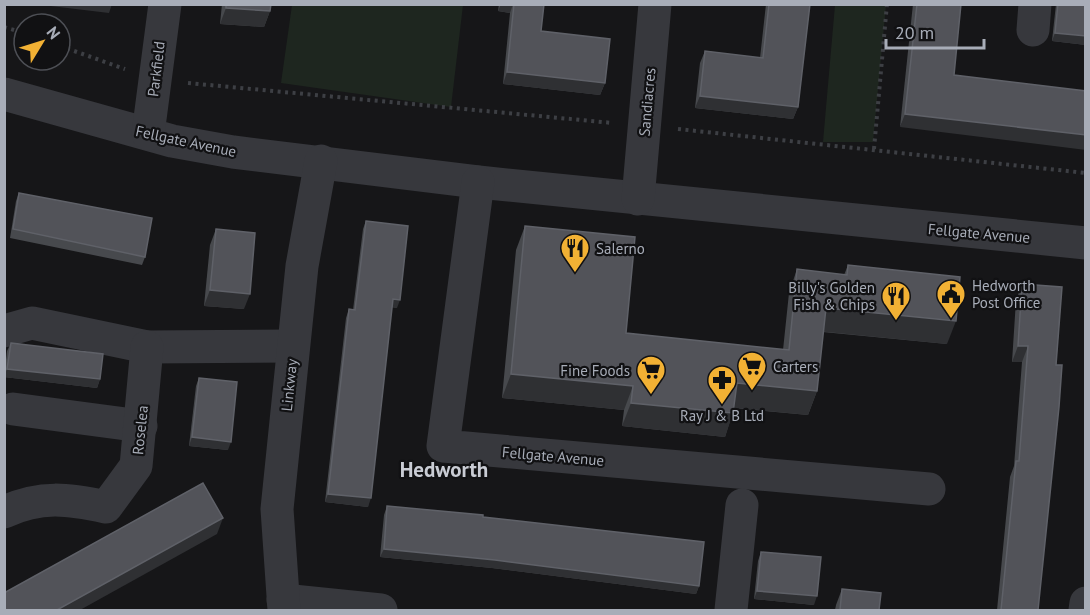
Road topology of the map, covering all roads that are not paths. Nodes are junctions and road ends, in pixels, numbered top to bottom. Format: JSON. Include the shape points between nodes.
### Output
{"nodes":[{"id":1,"x":165,"y":4,"type":"edge"},
{"id":2,"x":655,"y":4,"type":"edge"},
{"id":3,"x":4,"y":94,"type":"edge"},
{"id":4,"x":148,"y":134,"type":"junction"},
{"id":5,"x":321,"y":161,"type":"junction"},
{"id":6,"x":478,"y":182,"type":"junction"},
{"id":7,"x":638,"y":200,"type":"junction"},
{"id":8,"x":1086,"y":243,"type":"edge"},
{"id":9,"x":4,"y":331,"type":"edge"},
{"id":10,"x":293,"y":346,"type":"junction"},
{"id":11,"x":147,"y":347,"type":"junction"},
{"id":12,"x":13,"y":409,"type":"dead end"},
{"id":13,"x":141,"y":426,"type":"junction"},
{"id":14,"x":929,"y":489,"type":"dead end"},
{"id":15,"x":742,"y":505,"type":"dead end"},
{"id":16,"x":4,"y":512,"type":"edge"},
{"id":17,"x":1086,"y":603,"type":"edge"},
{"id":18,"x":284,"y":605,"type":"edge"},
{"id":19,"x":381,"y":610,"type":"edge"},
{"id":20,"x":731,"y":610,"type":"edge"},
{"id":21,"x":1085,"y":610,"type":"edge"}],
"edges":[{"from":1,"to":4,"type":"street","name":"Parkfield"},
{"from":2,"to":7,"type":"street","name":"Sandiacres"},
{"from":3,"to":4,"type":"street","name":"Fellgate Avenue"},
{"from":4,"to":5,"type":"street","name":"Fellgate Avenue","via":[[233,152]]},
{"from":5,"to":6,"type":"street","name":"Fellgate Avenue"},
{"from":5,"to":10,"type":"street","name":"Linkway","via":[[302,266]]},
{"from":6,"to":7,"type":"street","name":"Fellgate Avenue"},
{"from":6,"to":14,"type":"street","name":"Fellgate Avenue","via":[[442,446]]},
{"from":7,"to":8,"type":"street","name":"Fellgate Avenue"},
{"from":9,"to":11,"type":"street","via":[[32,323]]},
{"from":10,"to":11,"type":"street"},
{"from":10,"to":18,"type":"street","name":"Linkway","via":[[277,508]]},
{"from":11,"to":13,"type":"street","name":"Roselea"},
{"from":12,"to":13,"type":"street"},
{"from":13,"to":16,"type":"street","name":"Roselea","via":[[136,466],[106,507],[62,498],[22,504]]},
{"from":15,"to":20,"type":"street"},
{"from":17,"to":21,"type":"street"},
{"from":18,"to":19,"type":"street"}]}
